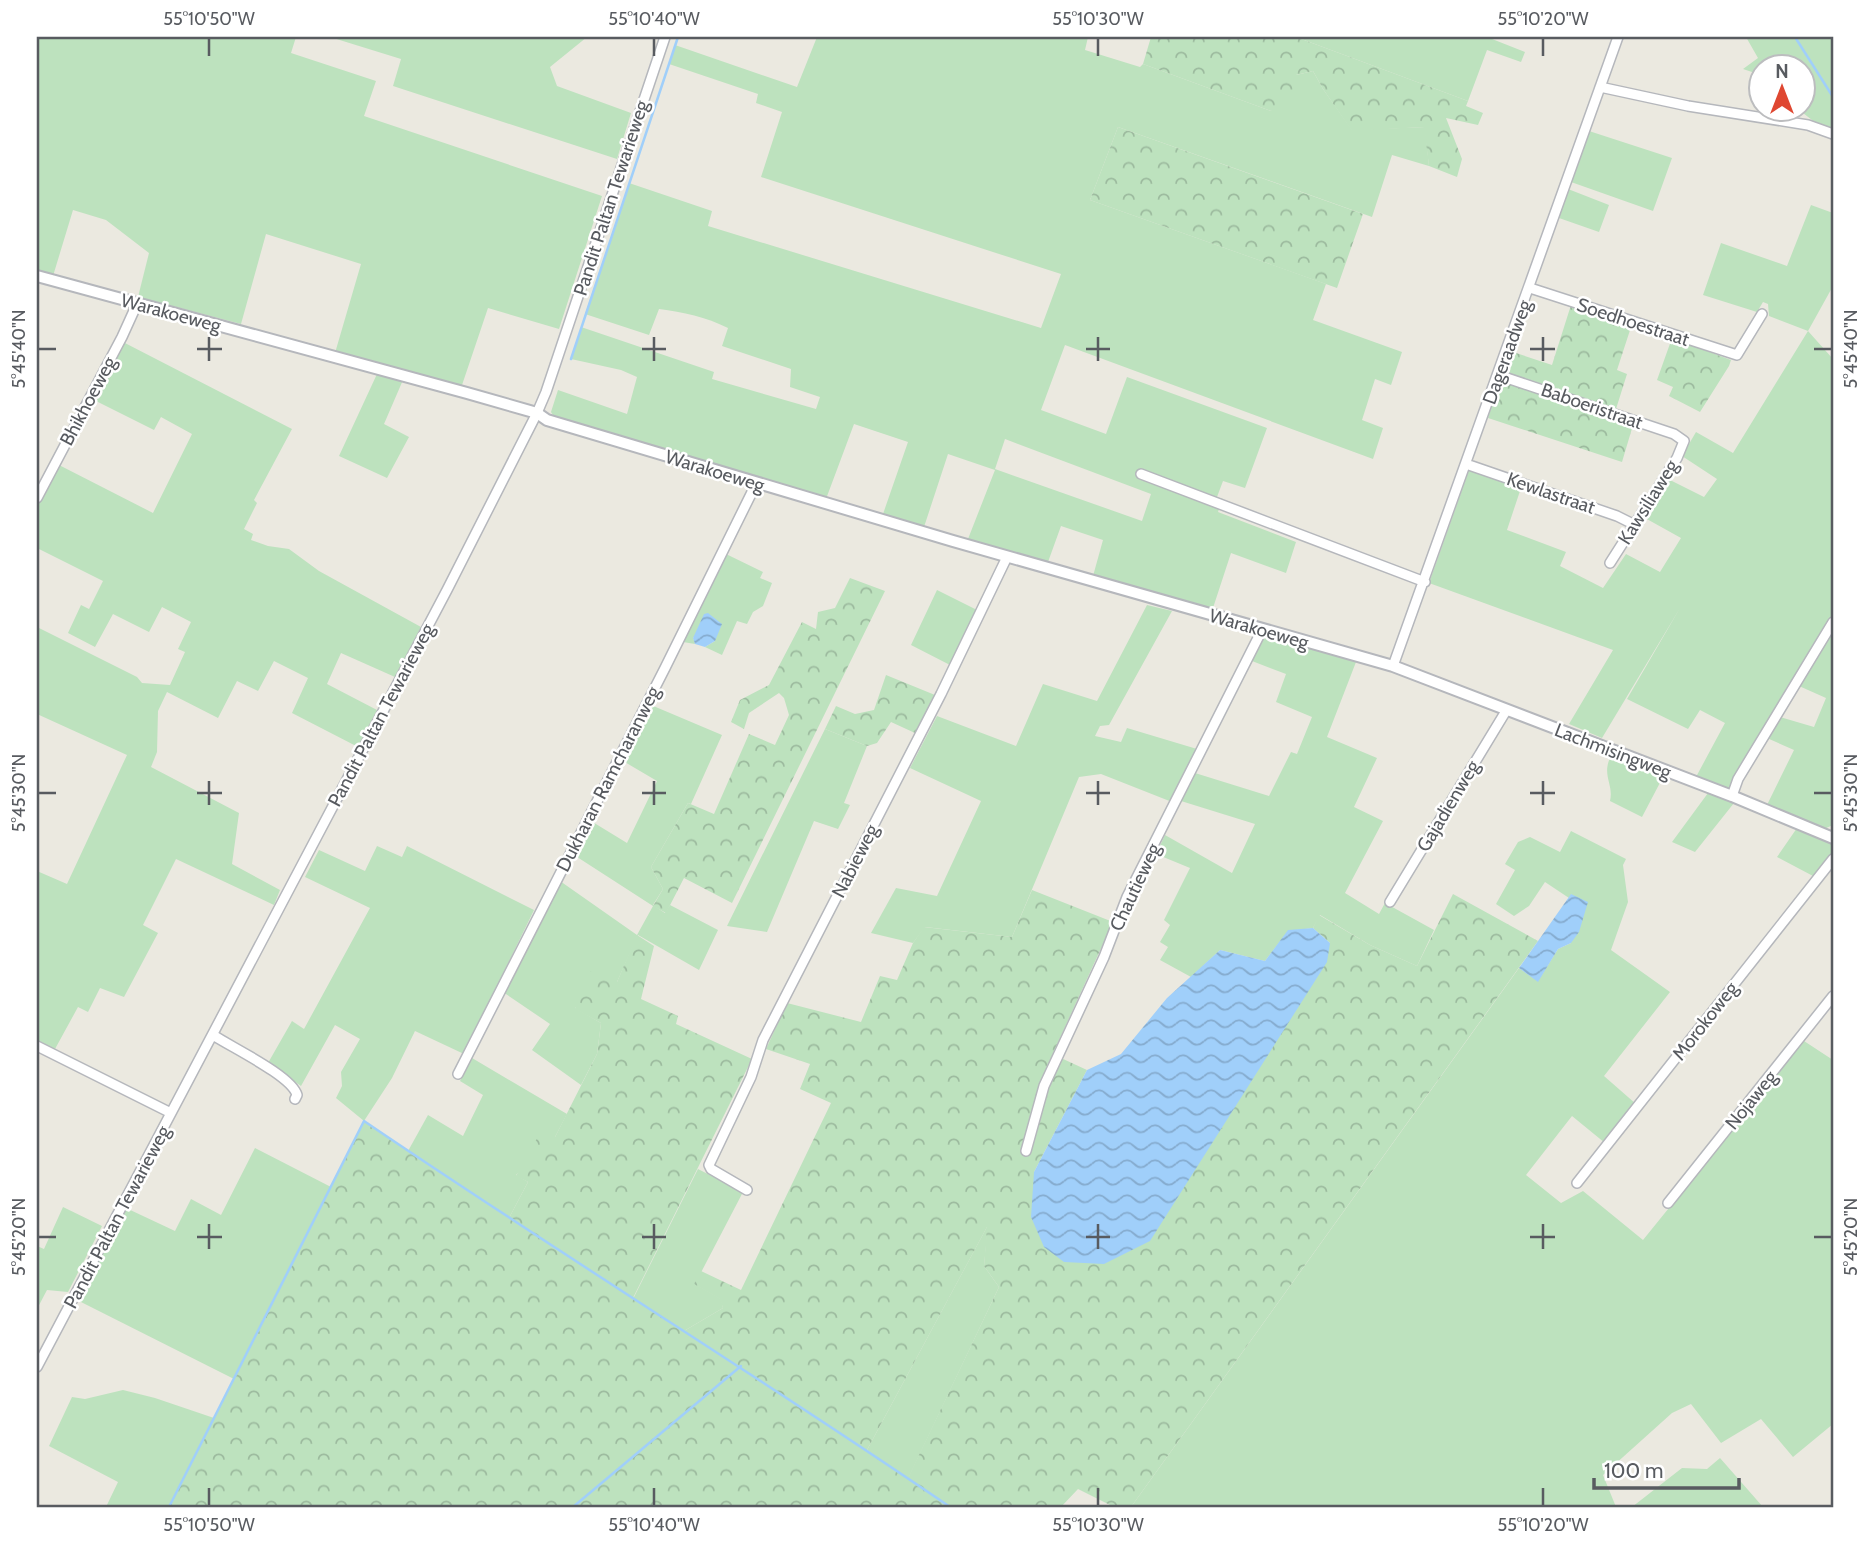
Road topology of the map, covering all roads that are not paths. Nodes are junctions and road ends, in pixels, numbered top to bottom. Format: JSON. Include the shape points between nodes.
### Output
{"nodes":[{"id":1,"x":665,"y":37,"type":"edge"},
{"id":2,"x":1618,"y":37,"type":"edge"},
{"id":3,"x":1601,"y":87,"type":"junction"},
{"id":4,"x":1833,"y":134,"type":"edge"},
{"id":5,"x":37,"y":276,"type":"edge"},
{"id":6,"x":1530,"y":288,"type":"junction"},
{"id":7,"x":137,"y":304,"type":"junction"},
{"id":8,"x":1762,"y":314,"type":"dead end"},
{"id":9,"x":1498,"y":375,"type":"junction"},
{"id":10,"x":537,"y":413,"type":"junction"},
{"id":11,"x":1684,"y":440,"type":"joint"},
{"id":12,"x":1466,"y":464,"type":"junction"},
{"id":13,"x":1141,"y":474,"type":"dead end"},
{"id":14,"x":756,"y":484,"type":"junction"},
{"id":15,"x":37,"y":498,"type":"edge"},
{"id":16,"x":1635,"y":525,"type":"junction"},
{"id":17,"x":1007,"y":556,"type":"junction"},
{"id":18,"x":1610,"y":563,"type":"dead end"},
{"id":19,"x":1424,"y":582,"type":"junction"},
{"id":20,"x":1833,"y":622,"type":"edge"},
{"id":21,"x":1262,"y":630,"type":"junction"},
{"id":22,"x":1393,"y":666,"type":"junction"},
{"id":23,"x":1506,"y":711,"type":"junction"},
{"id":24,"x":1732,"y":796,"type":"junction"},
{"id":25,"x":1833,"y":838,"type":"edge"},
{"id":26,"x":1833,"y":859,"type":"edge"},
{"id":27,"x":1390,"y":902,"type":"dead end"},
{"id":28,"x":1833,"y":996,"type":"edge"},
{"id":29,"x":213,"y":1035,"type":"junction"},
{"id":30,"x":37,"y":1046,"type":"edge"},
{"id":31,"x":458,"y":1074,"type":"dead end"},
{"id":32,"x":295,"y":1099,"type":"dead end"},
{"id":33,"x":171,"y":1114,"type":"junction"},
{"id":34,"x":1027,"y":1152,"type":"dead end"},
{"id":35,"x":1577,"y":1183,"type":"dead end"},
{"id":36,"x":747,"y":1190,"type":"dead end"},
{"id":37,"x":1668,"y":1203,"type":"dead end"},
{"id":38,"x":37,"y":1367,"type":"edge"}],
"edges":[{"from":1,"to":10,"type":"street","name":"Pandit Paltan Tewarieweg"},
{"from":2,"to":3,"type":"street","name":"Dageraadweg"},
{"from":3,"to":4,"type":"street","via":[[1808,125]]},
{"from":3,"to":6,"type":"street","name":"Dageraadweg"},
{"from":5,"to":7,"type":"street","name":"Warakoeweg"},
{"from":6,"to":8,"type":"street","name":"Soedhoestraat","via":[[1737,355]]},
{"from":6,"to":9,"type":"street","name":"Dageraadweg"},
{"from":7,"to":10,"type":"street","name":"Warakoeweg"},
{"from":7,"to":15,"type":"street","name":"Bhikhoeweg"},
{"from":9,"to":11,"type":"street","name":"Baboeristraat"},
{"from":9,"to":12,"type":"street","name":"Dageraadweg"},
{"from":10,"to":14,"type":"street","name":"Warakoeweg","via":[[547,420]]},
{"from":10,"to":29,"type":"street","name":"Pandit Paltan Tewarieweg"},
{"from":11,"to":16,"type":"street","name":"Kawsiliaweg"},
{"from":12,"to":16,"type":"street","name":"Kewlastraat"},
{"from":12,"to":19,"type":"street","name":"Dageraadweg"},
{"from":13,"to":19,"type":"street"},
{"from":14,"to":17,"type":"street","name":"Warakoeweg"},
{"from":14,"to":31,"type":"street","name":"Dukharan Ramcharanweg"},
{"from":16,"to":18,"type":"street","name":"Kawsiliaweg"},
{"from":17,"to":21,"type":"street","name":"Warakoeweg"},
{"from":17,"to":36,"type":"street","name":"Nabieweg","via":[[764,1041],[709,1168]]},
{"from":19,"to":22,"type":"street","name":"Dageraadweg"},
{"from":20,"to":24,"type":"street"},
{"from":21,"to":22,"type":"street","name":"Warakoeweg"},
{"from":21,"to":34,"type":"street","name":"Chautieweg","via":[[1127,897],[1044,1086]]},
{"from":22,"to":23,"type":"street","name":"Lachmisingweg"},
{"from":23,"to":24,"type":"street","name":"Lachmisingweg"},
{"from":23,"to":27,"type":"street","name":"Gajadienweg"},
{"from":24,"to":25,"type":"street","name":"Lachmisingweg"},
{"from":26,"to":35,"type":"street","name":"Morokoweg"},
{"from":28,"to":37,"type":"street","name":"Nojaweg"},
{"from":29,"to":32,"type":"street","via":[[286,1080],[296,1088]]},
{"from":29,"to":33,"type":"street","name":"Pandit Paltan Tewarieweg"},
{"from":30,"to":33,"type":"street"},
{"from":33,"to":38,"type":"street","name":"Pandit Paltan Tewarieweg"}]}
